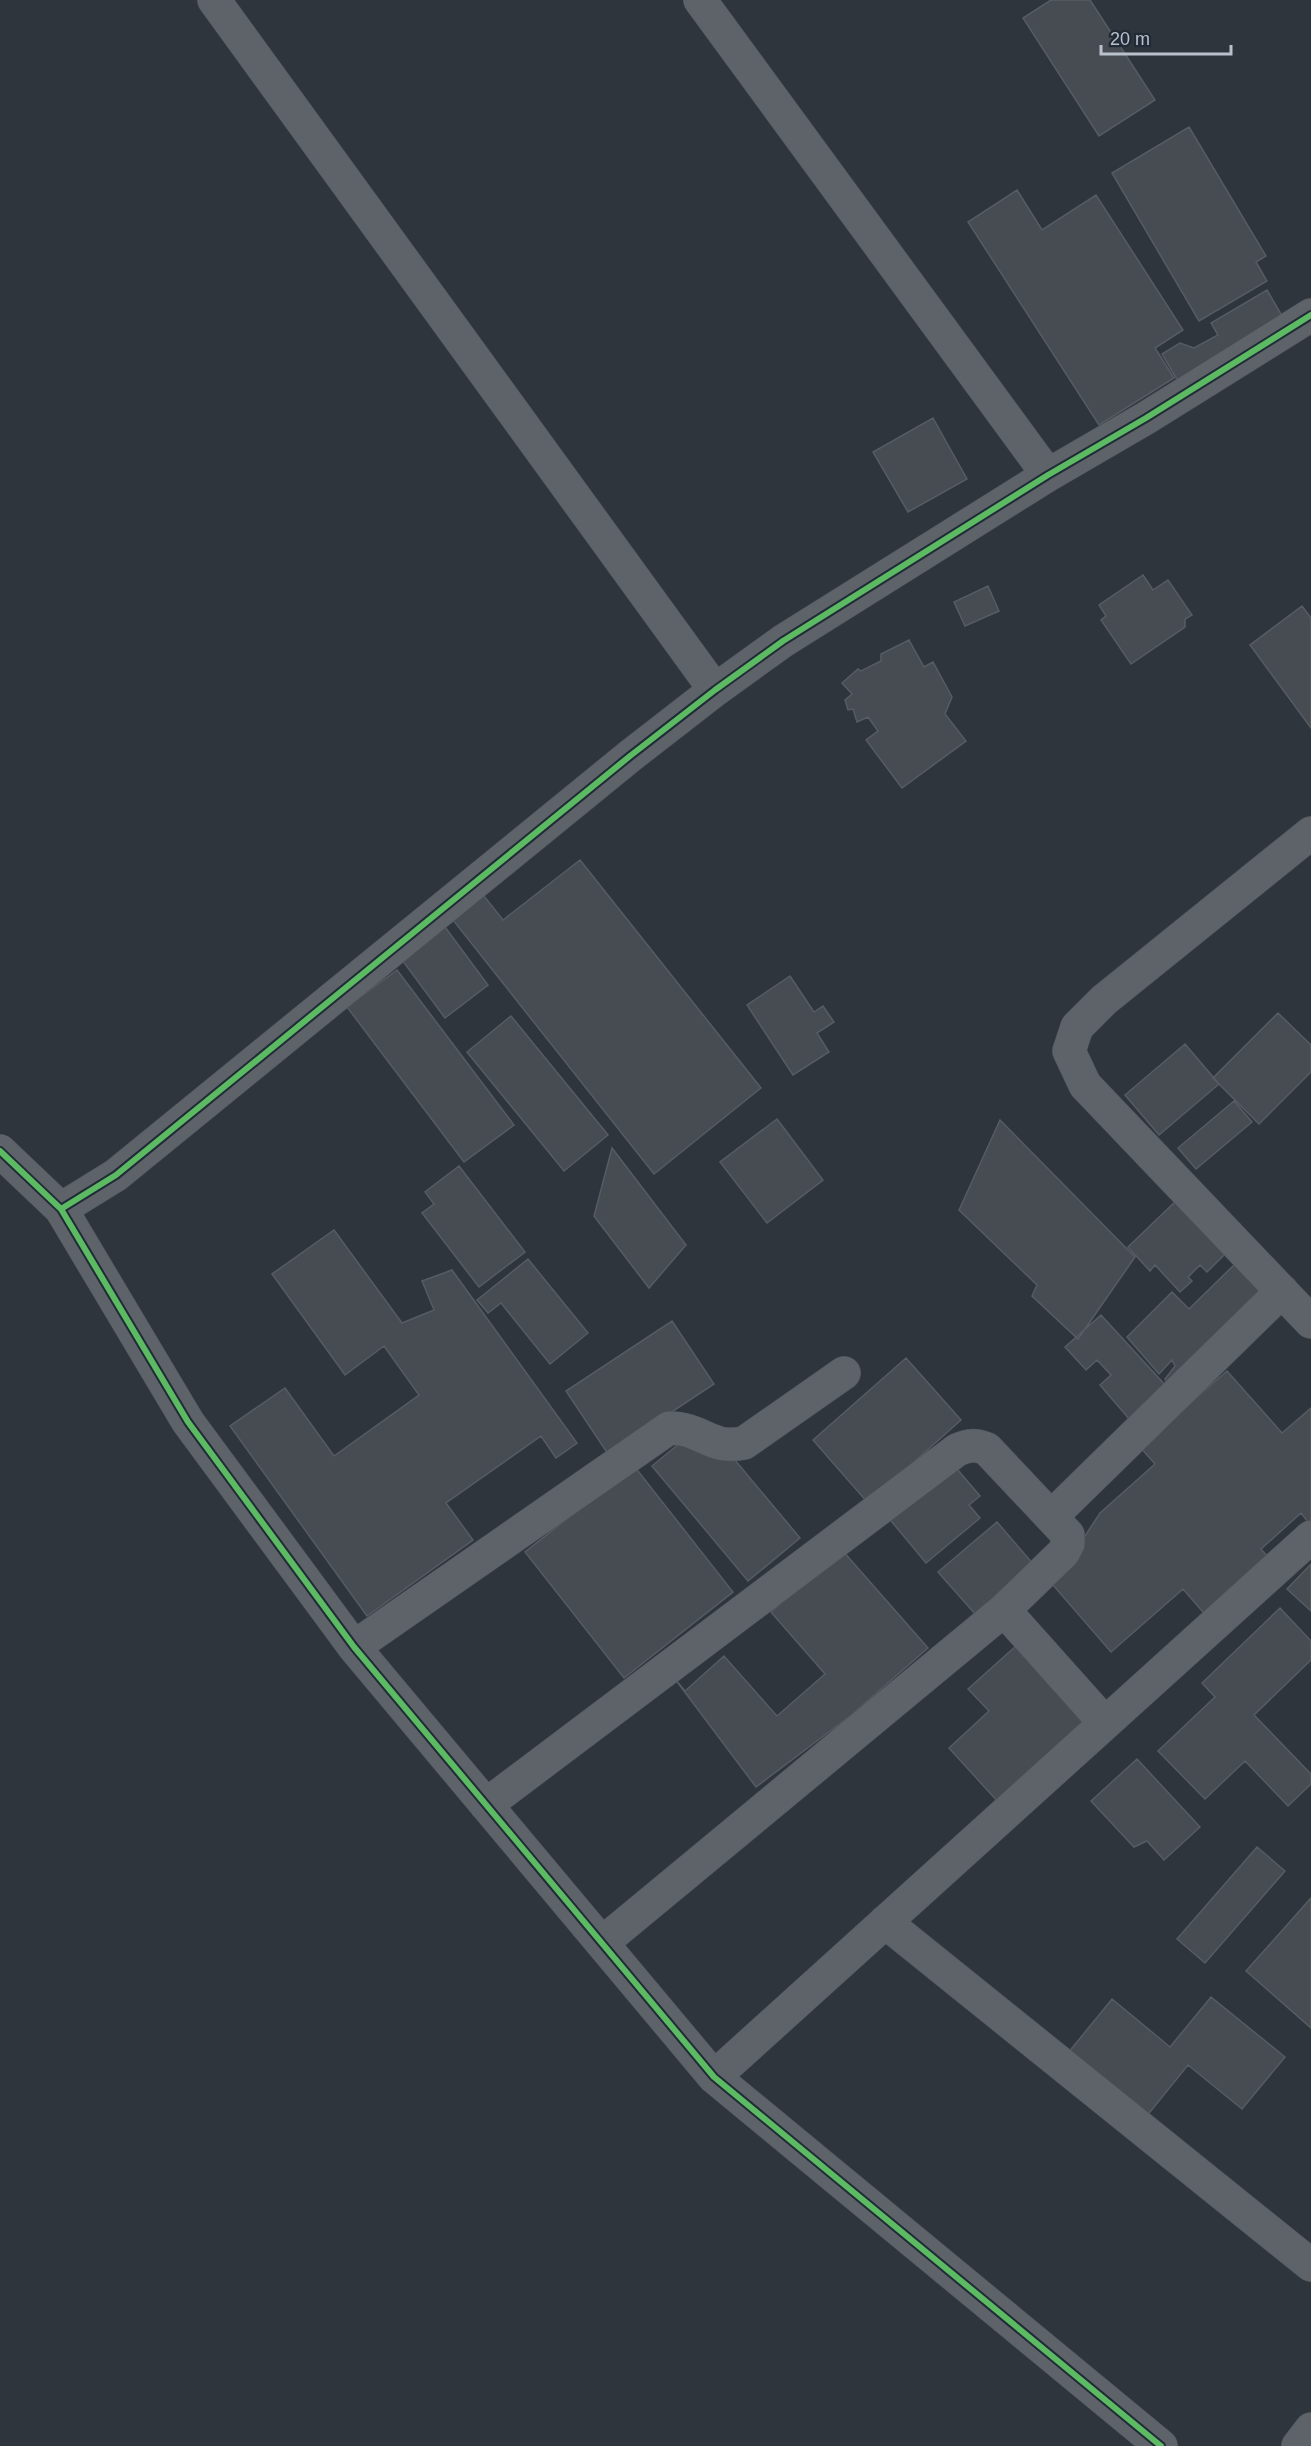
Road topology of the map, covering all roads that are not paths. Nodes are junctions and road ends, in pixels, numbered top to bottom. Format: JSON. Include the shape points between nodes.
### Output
{"nodes":[{"id":1,"x":214,"y":0,"type":"edge"},
{"id":2,"x":700,"y":0,"type":"edge"},
{"id":3,"x":1311,"y":315,"type":"edge"},
{"id":4,"x":1048,"y":475,"type":"junction"},
{"id":5,"x":715,"y":690,"type":"junction"},
{"id":6,"x":1311,"y":833,"type":"edge"},
{"id":7,"x":0,"y":1151,"type":"edge"},
{"id":8,"x":61,"y":1209,"type":"junction"},
{"id":9,"x":1282,"y":1291,"type":"junction"},
{"id":10,"x":1311,"y":1322,"type":"edge"},
{"id":11,"x":844,"y":1373,"type":"dead end"},
{"id":12,"x":1051,"y":1517,"type":"junction"},
{"id":13,"x":1311,"y":1537,"type":"edge"},
{"id":14,"x":1004,"y":1610,"type":"junction"},
{"id":15,"x":354,"y":1647,"type":"junction"},
{"id":16,"x":1105,"y":1724,"type":"junction"},
{"id":17,"x":486,"y":1805,"type":"junction"},
{"id":18,"x":885,"y":1922,"type":"junction"},
{"id":19,"x":602,"y":1943,"type":"junction"},
{"id":20,"x":714,"y":2077,"type":"junction"},
{"id":21,"x":1311,"y":2265,"type":"edge"},
{"id":22,"x":1311,"y":2428,"type":"edge"},
{"id":23,"x":1161,"y":2446,"type":"edge"},
{"id":24,"x":1298,"y":2446,"type":"edge"}],
"edges":[{"from":1,"to":5,"type":"street"},
{"from":2,"to":4,"type":"street"},
{"from":3,"to":4,"type":"street"},
{"from":4,"to":5,"type":"street","via":[[783,641]]},
{"from":5,"to":8,"type":"street","via":[[116,1175]]},
{"from":6,"to":9,"type":"street","via":[[1104,1000],[1077,1027],[1069,1051],[1085,1085]]},
{"from":7,"to":8,"type":"street"},
{"from":8,"to":15,"type":"street","via":[[188,1422]]},
{"from":9,"to":10,"type":"street"},
{"from":9,"to":12,"type":"street"},
{"from":11,"to":15,"type":"street","via":[[744,1443],[716,1444],[686,1428],[669,1428]]},
{"from":12,"to":14,"type":"street","via":[[1068,1535],[1068,1544]]},
{"from":12,"to":17,"type":"street","via":[[987,1449],[968,1445],[957,1450]]},
{"from":13,"to":16,"type":"street"},
{"from":14,"to":16,"type":"street"},
{"from":14,"to":19,"type":"street"},
{"from":15,"to":17,"type":"street"},
{"from":16,"to":18,"type":"street"},
{"from":17,"to":19,"type":"street"},
{"from":18,"to":20,"type":"street"},
{"from":18,"to":21,"type":"street"},
{"from":19,"to":20,"type":"street"},
{"from":20,"to":23,"type":"street"},
{"from":22,"to":24,"type":"street"}]}
